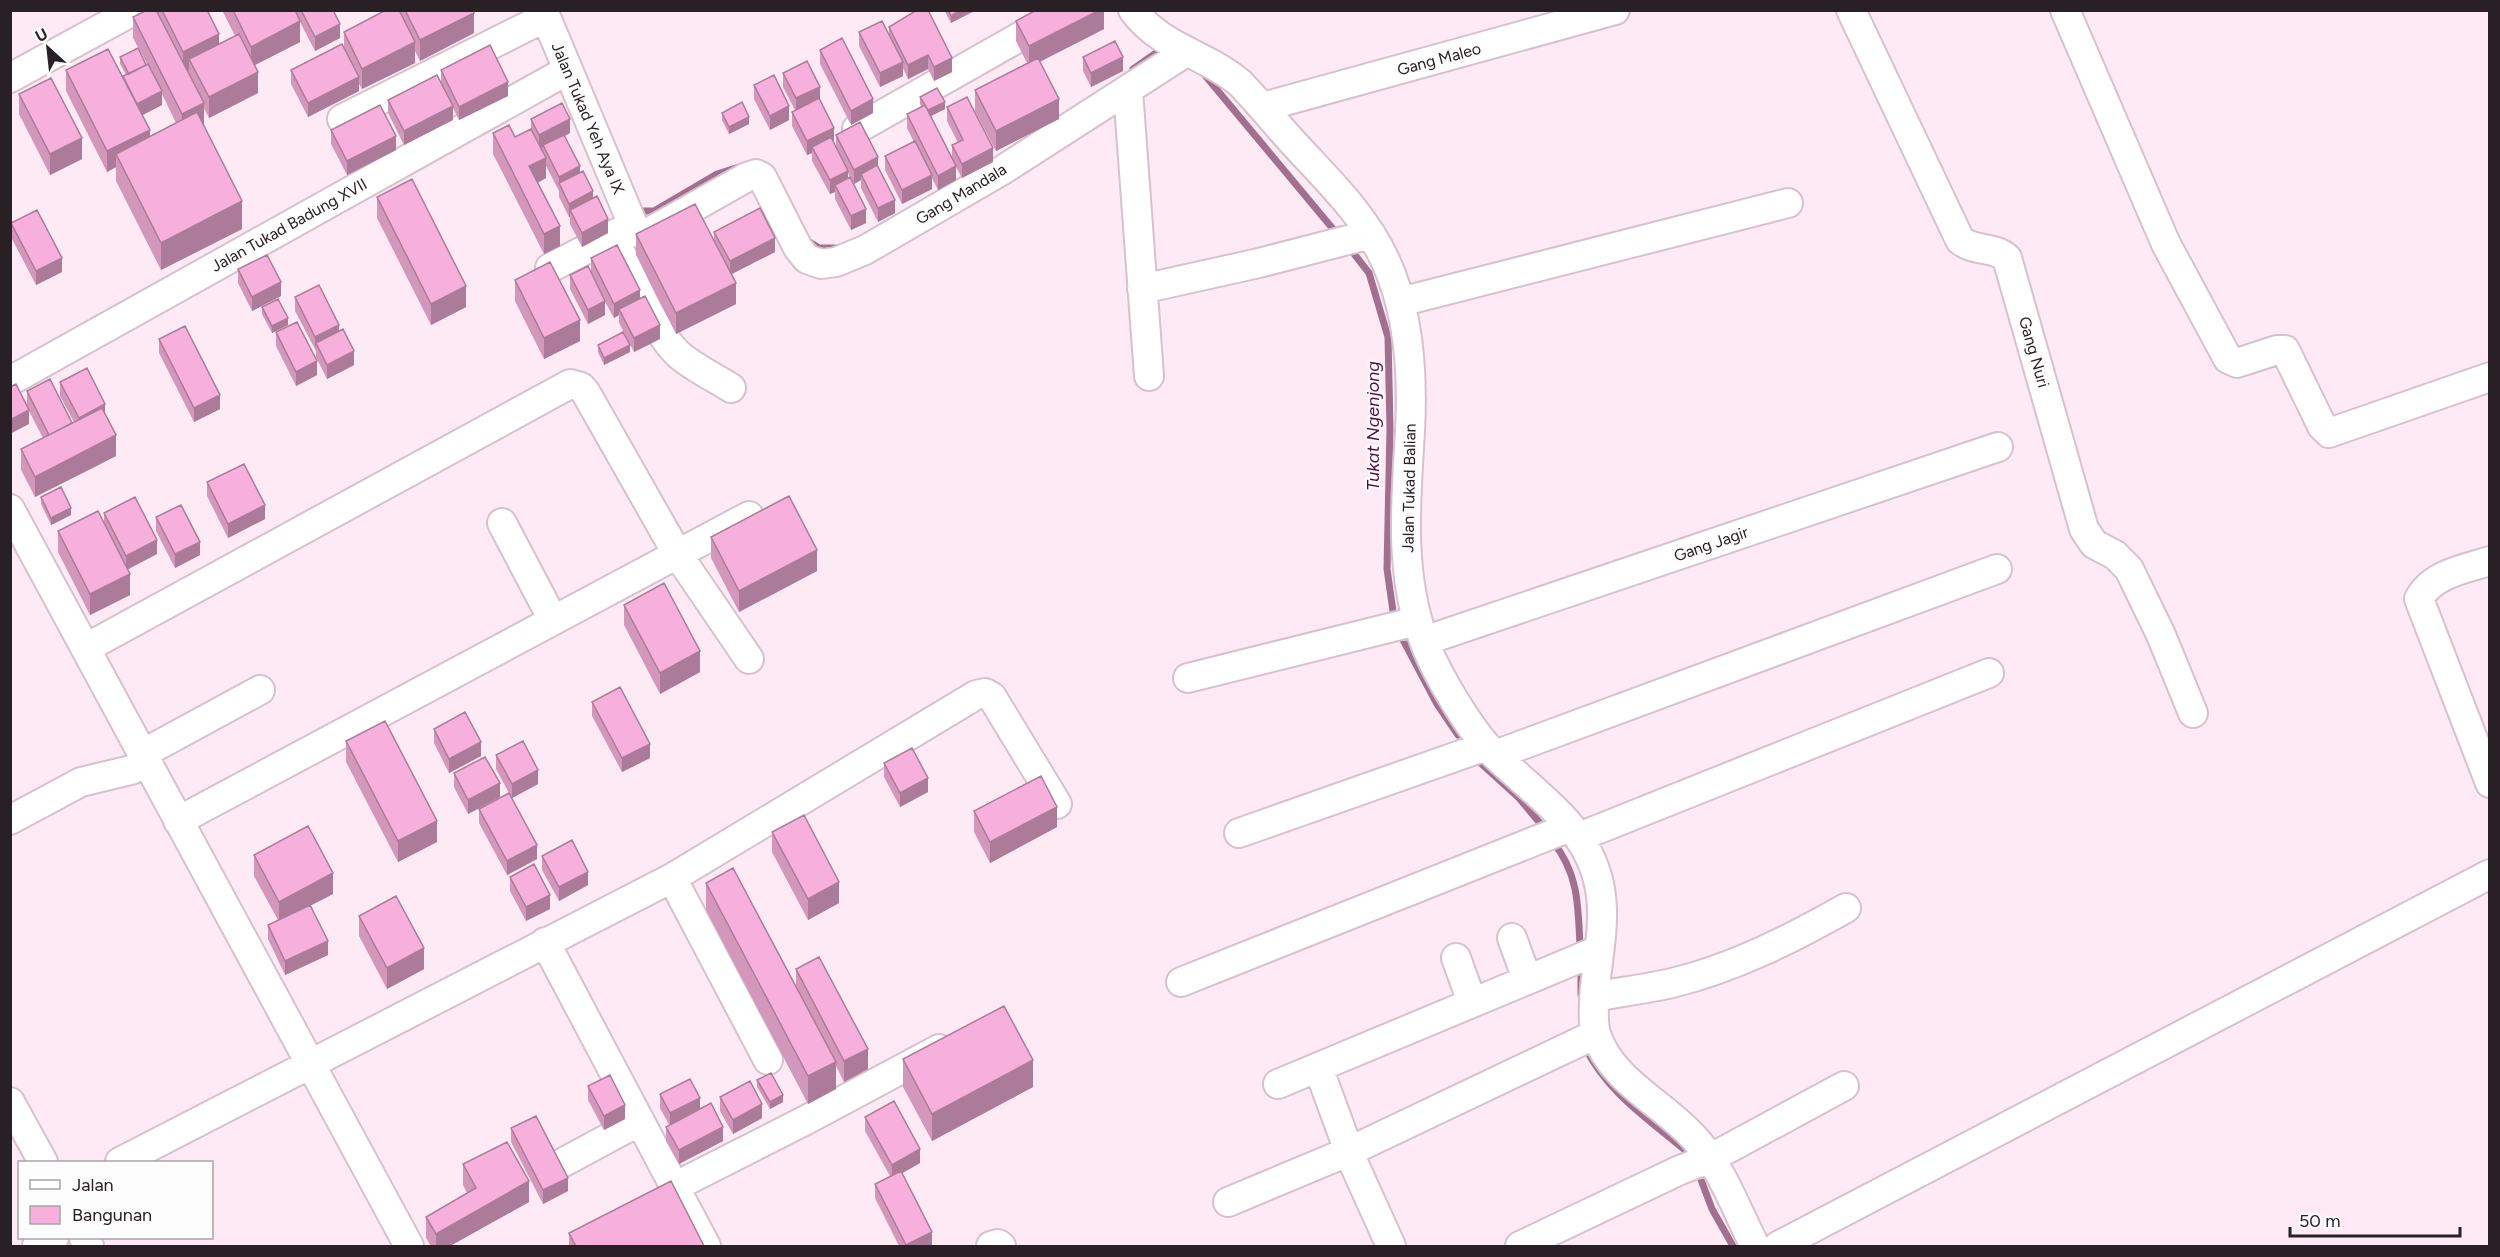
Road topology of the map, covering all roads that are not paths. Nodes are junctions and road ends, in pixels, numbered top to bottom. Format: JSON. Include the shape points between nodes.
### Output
{"nodes":[{"id":1,"x":135,"y":10,"type":"edge"},
{"id":2,"x":1067,"y":10,"type":"edge"},
{"id":3,"x":1133,"y":10,"type":"edge"},
{"id":4,"x":1615,"y":10,"type":"edge"},
{"id":5,"x":1851,"y":10,"type":"edge"},
{"id":6,"x":2065,"y":10,"type":"edge"},
{"id":7,"x":544,"y":14,"type":"edge"},
{"id":8,"x":1186,"y":52,"type":"junction"},
{"id":9,"x":568,"y":69,"type":"junction"},
{"id":10,"x":10,"y":78,"type":"edge"},
{"id":11,"x":1128,"y":90,"type":"junction"},
{"id":12,"x":1263,"y":107,"type":"junction"},
{"id":13,"x":342,"y":119,"type":"dead end"},
{"id":14,"x":857,"y":129,"type":"edge"},
{"id":15,"x":1788,"y":203,"type":"dead end"},
{"id":16,"x":623,"y":230,"type":"junction"},
{"id":17,"x":1371,"y":234,"type":"junction"},
{"id":18,"x":550,"y":268,"type":"edge"},
{"id":19,"x":1142,"y":289,"type":"junction"},
{"id":20,"x":1400,"y":302,"type":"junction"},
{"id":21,"x":1149,"y":376,"type":"dead end"},
{"id":22,"x":2490,"y":377,"type":"edge"},
{"id":23,"x":10,"y":381,"type":"edge"},
{"id":24,"x":732,"y":388,"type":"dead end"},
{"id":25,"x":1998,"y":447,"type":"dead end"},
{"id":26,"x":10,"y":509,"type":"edge"},
{"id":27,"x":749,"y":516,"type":"edge"},
{"id":28,"x":502,"y":523,"type":"dead end"},
{"id":29,"x":1748,"y":544,"type":"dead end"},
{"id":30,"x":678,"y":555,"type":"junction"},
{"id":31,"x":2490,"y":561,"type":"edge"},
{"id":32,"x":1996,"y":569,"type":"dead end"},
{"id":33,"x":553,"y":620,"type":"junction"},
{"id":34,"x":1423,"y":638,"type":"junction"},
{"id":35,"x":86,"y":648,"type":"junction"},
{"id":36,"x":749,"y":659,"type":"dead end"},
{"id":37,"x":1989,"y":673,"type":"dead end"},
{"id":38,"x":1188,"y":678,"type":"dead end"},
{"id":39,"x":260,"y":690,"type":"dead end"},
{"id":40,"x":2193,"y":713,"type":"dead end"},
{"id":41,"x":1490,"y":750,"type":"junction"},
{"id":42,"x":144,"y":758,"type":"junction"},
{"id":43,"x":2490,"y":783,"type":"edge"},
{"id":44,"x":1057,"y":804,"type":"edge"},
{"id":45,"x":10,"y":820,"type":"edge"},
{"id":46,"x":178,"y":821,"type":"junction"},
{"id":47,"x":1239,"y":832,"type":"dead end"},
{"id":48,"x":1575,"y":832,"type":"junction"},
{"id":49,"x":2490,"y":874,"type":"edge"},
{"id":50,"x":672,"y":878,"type":"junction"},
{"id":51,"x":1846,"y":909,"type":"dead end"},
{"id":52,"x":1512,"y":938,"type":"dead end"},
{"id":53,"x":545,"y":942,"type":"junction"},
{"id":54,"x":1599,"y":950,"type":"junction"},
{"id":55,"x":1456,"y":958,"type":"dead end"},
{"id":56,"x":1527,"y":979,"type":"junction"},
{"id":57,"x":1181,"y":982,"type":"dead end"},
{"id":58,"x":1594,"y":997,"type":"junction"},
{"id":59,"x":1472,"y":1002,"type":"junction"},
{"id":60,"x":1596,"y":1034,"type":"junction"},
{"id":61,"x":958,"y":1039,"type":"edge"},
{"id":62,"x":768,"y":1060,"type":"dead end"},
{"id":63,"x":309,"y":1064,"type":"junction"},
{"id":64,"x":1318,"y":1067,"type":"junction"},
{"id":65,"x":1278,"y":1084,"type":"dead end"},
{"id":66,"x":1844,"y":1086,"type":"dead end"},
{"id":67,"x":10,"y":1102,"type":"edge"},
{"id":68,"x":640,"y":1121,"type":"junction"},
{"id":69,"x":1350,"y":1151,"type":"junction"},
{"id":70,"x":1711,"y":1158,"type":"junction"},
{"id":71,"x":42,"y":1161,"type":"edge"},
{"id":72,"x":122,"y":1161,"type":"edge"},
{"id":73,"x":564,"y":1162,"type":"dead end"},
{"id":74,"x":674,"y":1186,"type":"junction"},
{"id":75,"x":1228,"y":1202,"type":"dead end"},
{"id":76,"x":52,"y":1239,"type":"edge"},
{"id":77,"x":38,"y":1246,"type":"edge"},
{"id":78,"x":410,"y":1246,"type":"edge"},
{"id":79,"x":706,"y":1246,"type":"edge"},
{"id":80,"x":1391,"y":1246,"type":"edge"},
{"id":81,"x":1520,"y":1246,"type":"edge"},
{"id":82,"x":1755,"y":1246,"type":"edge"},
{"id":83,"x":1778,"y":1246,"type":"edge"}],
"edges":[{"from":1,"to":10,"type":"street"},
{"from":2,"to":14,"type":"street"},
{"from":3,"to":8,"type":"street","name":"Jalan Tukad Balian","via":[[1145,26]]},
{"from":4,"to":12,"type":"street","name":"Gang Maleo"},
{"from":5,"to":40,"type":"street","name":"Gang Nuri","via":[[1960,240],[1967,247],[2001,253],[2007,258],[2085,529],[2094,544],[2115,555],[2129,569]]},
{"from":6,"to":22,"type":"street","via":[[2166,244],[2228,358],[2237,363],[2285,350],[2329,434]]},
{"from":7,"to":9,"type":"street","name":"Jalan Tukad Yeh Aya IX"},
{"from":7,"to":13,"type":"street"},
{"from":8,"to":11,"type":"street","name":"Gang Mandala"},
{"from":8,"to":12,"type":"street","name":"Jalan Tukad Balian","via":[[1224,69]]},
{"from":9,"to":16,"type":"street","name":"Jalan Tukad Yeh Aya IX"},
{"from":9,"to":23,"type":"street","name":"Jalan Tukad Badung XVII"},
{"from":11,"to":16,"type":"street","name":"Gang Mandala","via":[[1001,171],[864,250],[836,262],[821,264],[807,259],[762,177],[756,174],[646,234]]},
{"from":11,"to":19,"type":"street"},
{"from":12,"to":17,"type":"street","name":"Jalan Tukad Balian"},
{"from":15,"to":20,"type":"street"},
{"from":16,"to":18,"type":"street"},
{"from":16,"to":24,"type":"street","name":"Jalan Tukad Yeh Aya IX","via":[[650,311],[668,341],[678,354]]},
{"from":17,"to":19,"type":"street"},
{"from":17,"to":20,"type":"street","name":"Jalan Tukad Balian","via":[[1387,263]]},
{"from":19,"to":21,"type":"street"},
{"from":20,"to":34,"type":"street","name":"Jalan Tukad Balian","via":[[1411,391],[1405,533],[1409,580]]},
{"from":25,"to":34,"type":"street","name":"Gang Jagir"},
{"from":26,"to":35,"type":"street"},
{"from":27,"to":30,"type":"street"},
{"from":28,"to":33,"type":"street"},
{"from":29,"to":34,"type":"street","name":"Gang Jagir"},
{"from":30,"to":33,"type":"street"},
{"from":30,"to":35,"type":"street","via":[[586,393],[570,384]]},
{"from":30,"to":36,"type":"street"},
{"from":31,"to":43,"type":"street","via":[[2434,580],[2419,599]]},
{"from":32,"to":41,"type":"street"},
{"from":33,"to":46,"type":"street"},
{"from":34,"to":38,"type":"street"},
{"from":34,"to":41,"type":"street","name":"Jalan Tukad Balian","via":[[1456,701]]},
{"from":35,"to":42,"type":"street"},
{"from":37,"to":48,"type":"street"},
{"from":39,"to":42,"type":"street"},
{"from":41,"to":47,"type":"street"},
{"from":41,"to":48,"type":"street","name":"Jalan Tukad Balian"},
{"from":42,"to":45,"type":"street","via":[[131,770],[81,782]]},
{"from":42,"to":46,"type":"street"},
{"from":44,"to":50,"type":"street","via":[[992,697],[985,693]]},
{"from":46,"to":63,"type":"street"},
{"from":48,"to":54,"type":"street","name":"Jalan Tukad Balian","via":[[1601,886]]},
{"from":48,"to":57,"type":"street"},
{"from":49,"to":83,"type":"street"},
{"from":50,"to":53,"type":"street"},
{"from":50,"to":62,"type":"street"},
{"from":51,"to":58,"type":"street","via":[[1734,963],[1673,983]]},
{"from":52,"to":56,"type":"street"},
{"from":53,"to":63,"type":"street"},
{"from":53,"to":68,"type":"street"},
{"from":54,"to":56,"type":"street"},
{"from":54,"to":58,"type":"street","name":"Jalan Tukad Balian"},
{"from":55,"to":59,"type":"street"},
{"from":56,"to":59,"type":"street"},
{"from":58,"to":60,"type":"street","name":"Jalan Tukad Balian"},
{"from":59,"to":64,"type":"street"},
{"from":60,"to":69,"type":"street"},
{"from":60,"to":70,"type":"street","name":"Jalan Tukad Balian","via":[[1634,1088],[1681,1124]]},
{"from":61,"to":74,"type":"street","via":[[873,1071]]},
{"from":63,"to":72,"type":"street"},
{"from":63,"to":78,"type":"street"},
{"from":64,"to":65,"type":"street"},
{"from":64,"to":69,"type":"street"},
{"from":66,"to":70,"type":"street"},
{"from":67,"to":71,"type":"street"},
{"from":68,"to":73,"type":"street"},
{"from":68,"to":74,"type":"street"},
{"from":69,"to":75,"type":"street"},
{"from":69,"to":80,"type":"street"},
{"from":70,"to":81,"type":"street"},
{"from":70,"to":82,"type":"street","name":"Jalan Tukad Balian"},
{"from":74,"to":79,"type":"street"},
{"from":76,"to":77,"type":"street"}]}
